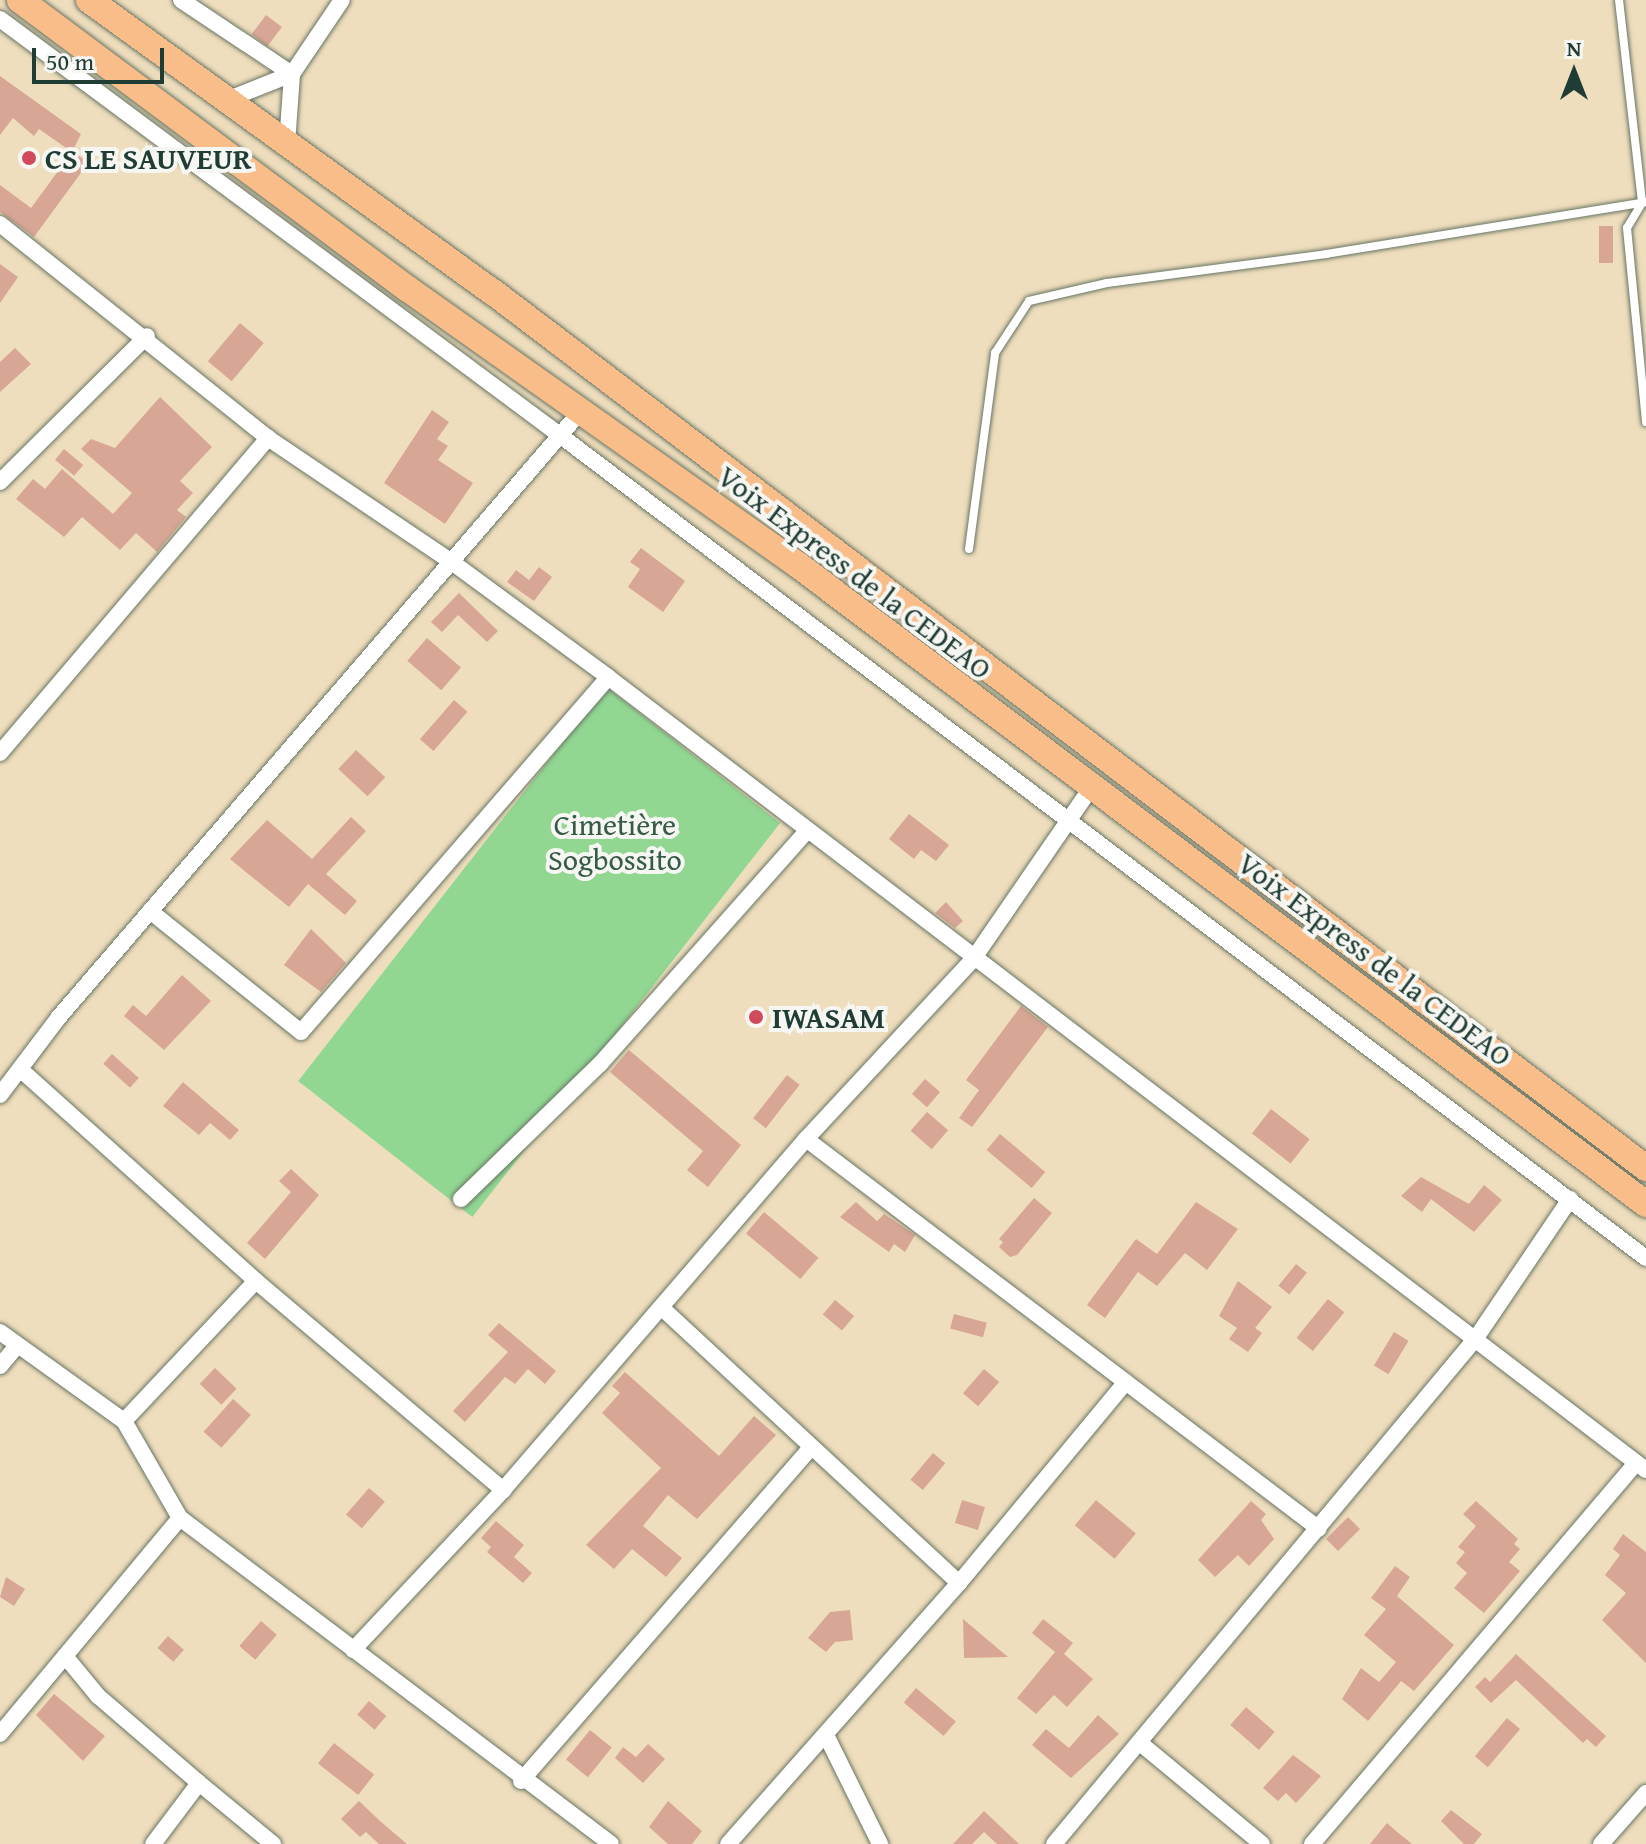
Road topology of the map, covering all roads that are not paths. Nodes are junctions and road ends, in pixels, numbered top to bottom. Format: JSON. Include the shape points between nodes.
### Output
{"nodes":[{"id":1,"x":20,"y":0,"type":"edge"},
{"id":2,"x":89,"y":0,"type":"edge"},
{"id":3,"x":181,"y":0,"type":"edge"},
{"id":4,"x":342,"y":0,"type":"edge"},
{"id":5,"x":1619,"y":0,"type":"edge"},
{"id":6,"x":0,"y":19,"type":"edge"},
{"id":7,"x":292,"y":74,"type":"junction"},
{"id":8,"x":224,"y":101,"type":"junction"},
{"id":9,"x":279,"y":139,"type":"junction"},
{"id":10,"x":246,"y":165,"type":"junction"},
{"id":11,"x":1644,"y":203,"type":"edge"},
{"id":12,"x":0,"y":224,"type":"edge"},
{"id":13,"x":147,"y":336,"type":"junction"},
{"id":14,"x":581,"y":411,"type":"junction"},
{"id":15,"x":1646,"y":422,"type":"edge"},
{"id":16,"x":561,"y":436,"type":"junction"},
{"id":17,"x":268,"y":438,"type":"junction"},
{"id":18,"x":0,"y":482,"type":"edge"},
{"id":19,"x":969,"y":549,"type":"dead end"},
{"id":20,"x":449,"y":560,"type":"junction"},
{"id":21,"x":976,"y":660,"type":"junction"},
{"id":22,"x":608,"y":677,"type":"junction"},
{"id":23,"x":954,"y":686,"type":"junction"},
{"id":24,"x":0,"y":753,"type":"edge"},
{"id":25,"x":1090,"y":789,"type":"junction"},
{"id":26,"x":1067,"y":820,"type":"junction"},
{"id":27,"x":807,"y":831,"type":"junction"},
{"id":28,"x":150,"y":911,"type":"junction"},
{"id":29,"x":974,"y":958,"type":"junction"},
{"id":30,"x":21,"y":1070,"type":"junction"},
{"id":31,"x":0,"y":1095,"type":"edge"},
{"id":32,"x":806,"y":1139,"type":"junction"},
{"id":33,"x":1646,"y":1168,"type":"edge"},
{"id":34,"x":461,"y":1199,"type":"dead end"},
{"id":35,"x":1570,"y":1199,"type":"junction"},
{"id":36,"x":1646,"y":1204,"type":"edge"},
{"id":37,"x":1646,"y":1258,"type":"edge"},
{"id":38,"x":256,"y":1281,"type":"junction"},
{"id":39,"x":662,"y":1308,"type":"junction"},
{"id":40,"x":0,"y":1332,"type":"edge"},
{"id":41,"x":1476,"y":1338,"type":"junction"},
{"id":42,"x":16,"y":1347,"type":"junction"},
{"id":43,"x":0,"y":1366,"type":"edge"},
{"id":44,"x":1126,"y":1382,"type":"junction"},
{"id":45,"x":124,"y":1421,"type":"junction"},
{"id":46,"x":811,"y":1447,"type":"junction"},
{"id":47,"x":1641,"y":1466,"type":"edge"},
{"id":48,"x":503,"y":1490,"type":"junction"},
{"id":49,"x":180,"y":1518,"type":"junction"},
{"id":50,"x":1319,"y":1529,"type":"junction"},
{"id":51,"x":959,"y":1583,"type":"junction"},
{"id":52,"x":353,"y":1650,"type":"junction"},
{"id":53,"x":65,"y":1656,"type":"junction"},
{"id":54,"x":0,"y":1734,"type":"edge"},
{"id":55,"x":826,"y":1735,"type":"junction"},
{"id":56,"x":1140,"y":1743,"type":"junction"},
{"id":57,"x":521,"y":1781,"type":"junction"},
{"id":58,"x":199,"y":1783,"type":"junction"},
{"id":59,"x":1646,"y":1793,"type":"edge"},
{"id":60,"x":153,"y":1844,"type":"edge"},
{"id":61,"x":273,"y":1844,"type":"edge"},
{"id":62,"x":611,"y":1844,"type":"edge"},
{"id":63,"x":728,"y":1844,"type":"edge"},
{"id":64,"x":880,"y":1844,"type":"edge"},
{"id":65,"x":1054,"y":1844,"type":"edge"},
{"id":66,"x":1262,"y":1844,"type":"edge"},
{"id":67,"x":1312,"y":1844,"type":"edge"},
{"id":68,"x":1601,"y":1844,"type":"edge"}],
"edges":[{"from":1,"to":10,"type":"main road","name":"Voix Express de la CEDEAO"},
{"from":2,"to":8,"type":"main road"},
{"from":3,"to":7,"type":"street"},
{"from":4,"to":7,"type":"street"},
{"from":5,"to":11,"type":"lane"},
{"from":6,"to":16,"type":"street"},
{"from":7,"to":8,"type":"street"},
{"from":7,"to":9,"type":"street"},
{"from":8,"to":9,"type":"main road"},
{"from":9,"to":10,"type":"main road"},
{"from":9,"to":21,"type":"main road","via":[[493,292]]},
{"from":10,"to":14,"type":"main road","name":"Voix Express de la CEDEAO","via":[[408,289]]},
{"from":11,"to":15,"type":"lane","via":[[1627,228]]},
{"from":11,"to":19,"type":"lane","via":[[1107,283],[1029,301],[995,353]]},
{"from":12,"to":13,"type":"street"},
{"from":13,"to":17,"type":"street"},
{"from":13,"to":18,"type":"street"},
{"from":14,"to":16,"type":"street"},
{"from":14,"to":23,"type":"main road","name":"Voix Express de la CEDEAO","via":[[798,565]]},
{"from":16,"to":20,"type":"street"},
{"from":16,"to":26,"type":"street"},
{"from":17,"to":20,"type":"street"},
{"from":17,"to":24,"type":"street"},
{"from":20,"to":22,"type":"street"},
{"from":20,"to":28,"type":"street"},
{"from":21,"to":23,"type":"main road"},
{"from":21,"to":33,"type":"main road"},
{"from":22,"to":27,"type":"street"},
{"from":22,"to":28,"type":"street","via":[[301,1032]]},
{"from":23,"to":25,"type":"main road","name":"Voix Express de la CEDEAO"},
{"from":25,"to":26,"type":"street"},
{"from":25,"to":36,"type":"main road","name":"Voix Express de la CEDEAO"},
{"from":26,"to":29,"type":"street"},
{"from":26,"to":35,"type":"street"},
{"from":27,"to":29,"type":"street"},
{"from":27,"to":34,"type":"street","via":[[600,1064]]},
{"from":28,"to":30,"type":"street"},
{"from":29,"to":32,"type":"street"},
{"from":29,"to":41,"type":"street"},
{"from":30,"to":31,"type":"street"},
{"from":30,"to":38,"type":"street"},
{"from":32,"to":39,"type":"street"},
{"from":32,"to":44,"type":"street"},
{"from":35,"to":37,"type":"street"},
{"from":35,"to":41,"type":"street"},
{"from":38,"to":45,"type":"street"},
{"from":38,"to":48,"type":"street"},
{"from":39,"to":46,"type":"street"},
{"from":39,"to":48,"type":"street"},
{"from":40,"to":42,"type":"street"},
{"from":41,"to":47,"type":"street"},
{"from":41,"to":50,"type":"street"},
{"from":42,"to":43,"type":"street"},
{"from":42,"to":45,"type":"street"},
{"from":44,"to":50,"type":"street"},
{"from":44,"to":51,"type":"street"},
{"from":45,"to":49,"type":"street"},
{"from":46,"to":51,"type":"street"},
{"from":46,"to":57,"type":"street"},
{"from":47,"to":67,"type":"street"},
{"from":48,"to":52,"type":"street"},
{"from":49,"to":52,"type":"street"},
{"from":49,"to":53,"type":"street"},
{"from":50,"to":56,"type":"street"},
{"from":51,"to":55,"type":"street"},
{"from":52,"to":57,"type":"street"},
{"from":53,"to":54,"type":"street"},
{"from":53,"to":58,"type":"street","via":[[98,1696]]},
{"from":55,"to":63,"type":"street"},
{"from":55,"to":64,"type":"street"},
{"from":56,"to":65,"type":"street"},
{"from":56,"to":66,"type":"street"},
{"from":57,"to":62,"type":"street"},
{"from":58,"to":60,"type":"street"},
{"from":58,"to":61,"type":"street"},
{"from":59,"to":68,"type":"street"}]}
